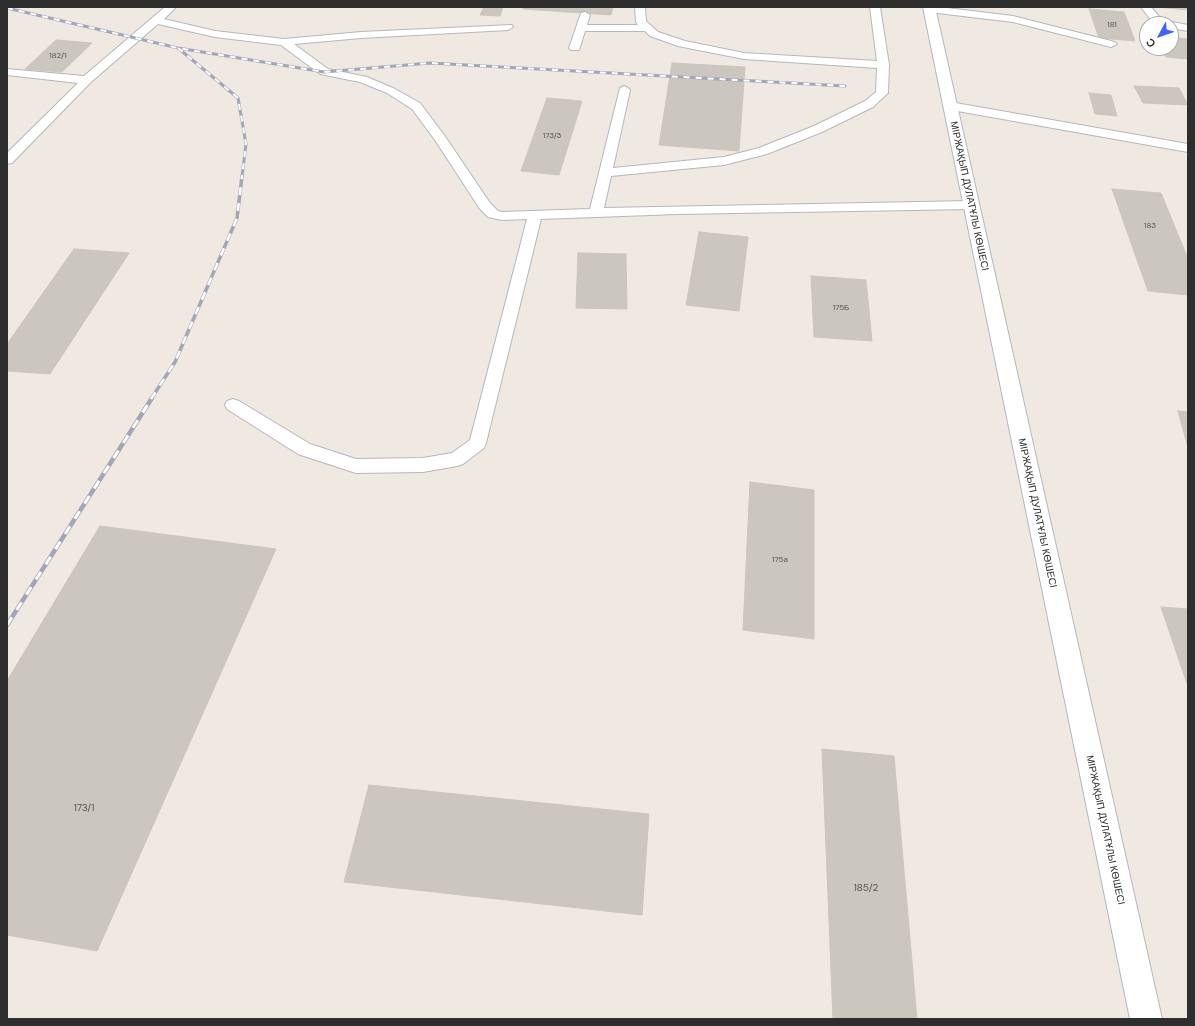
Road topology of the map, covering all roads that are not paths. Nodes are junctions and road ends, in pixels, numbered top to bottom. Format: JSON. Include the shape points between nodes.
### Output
{"nodes":[{"id":1,"x":170,"y":7,"type":"edge"},
{"id":2,"x":640,"y":7,"type":"edge"},
{"id":3,"x":875,"y":7,"type":"edge"},
{"id":4,"x":1146,"y":7,"type":"edge"},
{"id":5,"x":929,"y":8,"type":"edge"},
{"id":6,"x":585,"y":15,"type":"dead end"},
{"id":7,"x":1153,"y":16,"type":"edge"},
{"id":8,"x":156,"y":20,"type":"junction"},
{"id":9,"x":508,"y":27,"type":"dead end"},
{"id":10,"x":582,"y":28,"type":"junction"},
{"id":11,"x":648,"y":28,"type":"junction"},
{"id":12,"x":284,"y":42,"type":"junction"},
{"id":13,"x":1111,"y":44,"type":"dead end"},
{"id":14,"x":575,"y":48,"type":"dead end"},
{"id":15,"x":883,"y":65,"type":"junction"},
{"id":16,"x":7,"y":72,"type":"edge"},
{"id":17,"x":87,"y":80,"type":"junction"},
{"id":18,"x":624,"y":90,"type":"dead end"},
{"id":19,"x":950,"y":106,"type":"junction"},
{"id":20,"x":1188,"y":148,"type":"edge"},
{"id":21,"x":7,"y":160,"type":"edge"},
{"id":22,"x":605,"y":173,"type":"junction"},
{"id":23,"x":971,"y":205,"type":"junction"},
{"id":24,"x":596,"y":213,"type":"junction"},
{"id":25,"x":535,"y":215,"type":"junction"},
{"id":26,"x":233,"y":405,"type":"dead end"},
{"id":27,"x":1146,"y":1019,"type":"edge"}],
"edges":[{"from":1,"to":8,"type":"lane"},
{"from":2,"to":11,"type":"lane","via":[[641,22]]},
{"from":3,"to":15,"type":"lane"},
{"from":4,"to":7,"type":"lane"},
{"from":5,"to":13,"type":"lane","via":[[1013,19]]},
{"from":5,"to":19,"type":"street","name":"МІРЖАҚЫП ДУЛАТҰЛЫ КӨШЕСІ"},
{"from":6,"to":10,"type":"lane"},
{"from":8,"to":12,"type":"lane","via":[[215,34]]},
{"from":8,"to":17,"type":"lane"},
{"from":9,"to":12,"type":"lane"},
{"from":10,"to":11,"type":"lane"},
{"from":10,"to":14,"type":"lane"},
{"from":11,"to":15,"type":"lane","via":[[654,34],[682,44],[744,56]]},
{"from":12,"to":25,"type":"lane","via":[[324,72],[363,79],[391,91],[416,106],[493,214]]},
{"from":15,"to":22,"type":"lane","via":[[882,92],[869,104],[818,129],[763,151],[724,160]]},
{"from":16,"to":17,"type":"lane"},
{"from":17,"to":21,"type":"lane"},
{"from":18,"to":22,"type":"lane"},
{"from":19,"to":20,"type":"lane"},
{"from":19,"to":23,"type":"street","name":"МІРЖАҚЫП ДУЛАТҰЛЫ КӨШЕСІ"},
{"from":22,"to":24,"type":"lane"},
{"from":23,"to":24,"type":"lane"},
{"from":23,"to":27,"type":"street","name":"МІРЖАҚЫП ДУЛАТҰЛЫ КӨШЕСІ"},
{"from":24,"to":25,"type":"lane"},
{"from":25,"to":26,"type":"lane","via":[[478,443],[457,459],[424,465],[356,466],[304,449]]}]}
